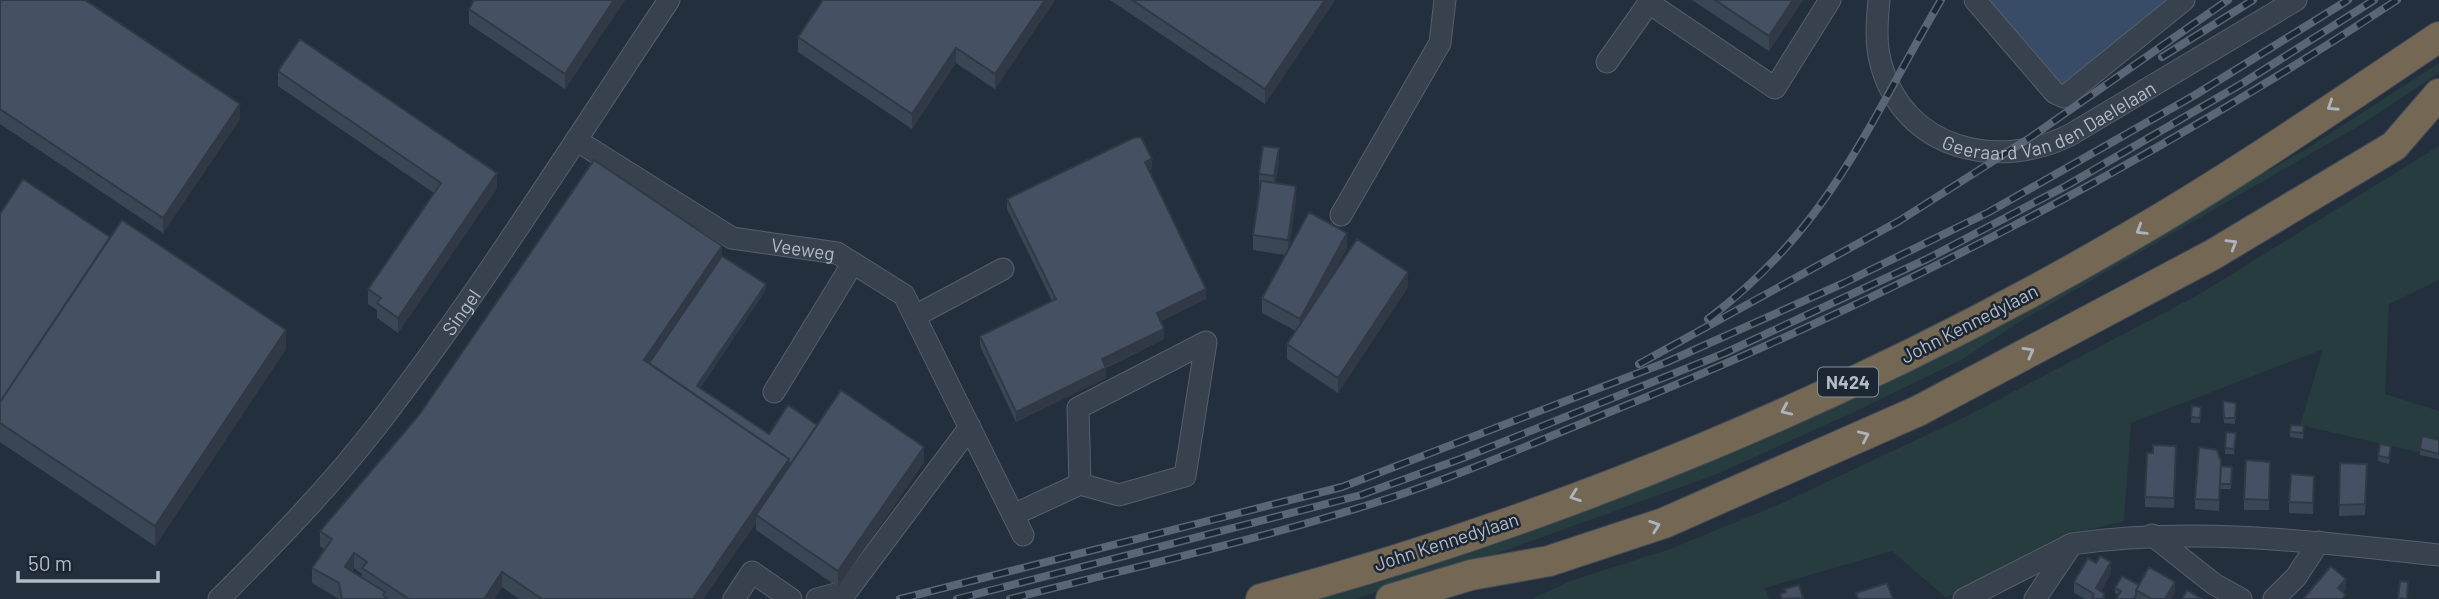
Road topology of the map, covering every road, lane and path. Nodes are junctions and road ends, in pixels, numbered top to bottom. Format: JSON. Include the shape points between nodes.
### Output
{"nodes":[{"id":1,"x":669,"y":0,"type":"edge"},
{"id":2,"x":1445,"y":0,"type":"edge"},
{"id":3,"x":1830,"y":0,"type":"edge"},
{"id":4,"x":1879,"y":0,"type":"edge"},
{"id":5,"x":1975,"y":0,"type":"edge"},
{"id":6,"x":2184,"y":0,"type":"edge"},
{"id":7,"x":2296,"y":0,"type":"edge"},
{"id":8,"x":1650,"y":1,"type":"edge"},
{"id":9,"x":2439,"y":37,"type":"edge"},
{"id":10,"x":1607,"y":62,"type":"dead end"},
{"id":11,"x":2439,"y":94,"type":"edge"},
{"id":12,"x":2439,"y":127,"type":"edge"},
{"id":13,"x":576,"y":140,"type":"junction"},
{"id":14,"x":2394,"y":146,"type":"junction"},
{"id":15,"x":1341,"y":215,"type":"dead end"},
{"id":16,"x":853,"y":263,"type":"junction"},
{"id":17,"x":1003,"y":269,"type":"dead end"},
{"id":18,"x":915,"y":316,"type":"junction"},
{"id":19,"x":774,"y":392,"type":"dead end"},
{"id":20,"x":970,"y":427,"type":"junction"},
{"id":21,"x":1080,"y":484,"type":"junction"},
{"id":22,"x":1013,"y":515,"type":"junction"},
{"id":23,"x":1023,"y":535,"type":"dead end"},
{"id":24,"x":2152,"y":535,"type":"junction"},
{"id":25,"x":2319,"y":542,"type":"junction"},
{"id":26,"x":2072,"y":544,"type":"junction"},
{"id":27,"x":2439,"y":555,"type":"edge"},
{"id":28,"x":219,"y":599,"type":"edge"},
{"id":29,"x":734,"y":599,"type":"edge"},
{"id":30,"x":791,"y":599,"type":"edge"},
{"id":31,"x":817,"y":599,"type":"edge"},
{"id":32,"x":1261,"y":599,"type":"edge"},
{"id":33,"x":1391,"y":599,"type":"edge"},
{"id":34,"x":1964,"y":599,"type":"edge"},
{"id":35,"x":2035,"y":599,"type":"edge"},
{"id":36,"x":2241,"y":599,"type":"edge"},
{"id":37,"x":2274,"y":599,"type":"edge"}],
"edges":[{"from":1,"to":13,"type":"street","name":"Singel"},
{"from":2,"to":15,"type":"street","via":[[1440,43]]},
{"from":3,"to":8,"type":"street","via":[[1775,88]]},
{"from":4,"to":7,"type":"street","name":"Geeraard Van den Daelelaan","via":[[1881,66],[1903,106],[1921,125],[1952,144],[1998,154],[2039,148],[2070,135]]},
{"from":5,"to":6,"type":"street","via":[[2064,97]]},
{"from":8,"to":10,"type":"street"},
{"from":9,"to":32,"type":"highway","name":"John Kennedylaan","number":"N424","one_way":true,"via":[[2132,236],[1954,332],[1637,474],[1450,542]]},
{"from":11,"to":14,"type":"highway","name":"John Kennedylaan"},
{"from":12,"to":14,"type":"highway"},
{"from":13,"to":16,"type":"street","name":"Veeweg","via":[[732,238],[837,253]]},
{"from":13,"to":28,"type":"street","name":"Singel","via":[[375,428],[303,515]]},
{"from":33,"to":14,"type":"highway","name":"John Kennedylaan","one_way":true,"via":[[1471,575],[1549,561],[1664,523],[1783,472],[1918,411],[2212,256]]},
{"from":16,"to":18,"type":"street","name":"Veeweg","via":[[904,295]]},
{"from":16,"to":19,"type":"street"},
{"from":17,"to":18,"type":"street"},
{"from":18,"to":20,"type":"street","name":"Veeweg"},
{"from":20,"to":22,"type":"street","name":"Veeweg"},
{"from":20,"to":31,"type":"street","via":[[847,591]]},
{"from":21,"to":21,"type":"street","via":[[1078,408],[1206,342],[1185,476],[1119,495]]},
{"from":21,"to":22,"type":"street"},
{"from":22,"to":23,"type":"street","name":"Veeweg"},
{"from":24,"to":25,"type":"street"},
{"from":24,"to":26,"type":"street"},
{"from":24,"to":36,"type":"street","via":[[2214,584]]},
{"from":25,"to":27,"type":"street"},
{"from":25,"to":37,"type":"street","via":[[2296,577]]},
{"from":26,"to":34,"type":"street"},
{"from":26,"to":35,"type":"street"},
{"from":29,"to":30,"type":"street","via":[[752,572]]}]}
